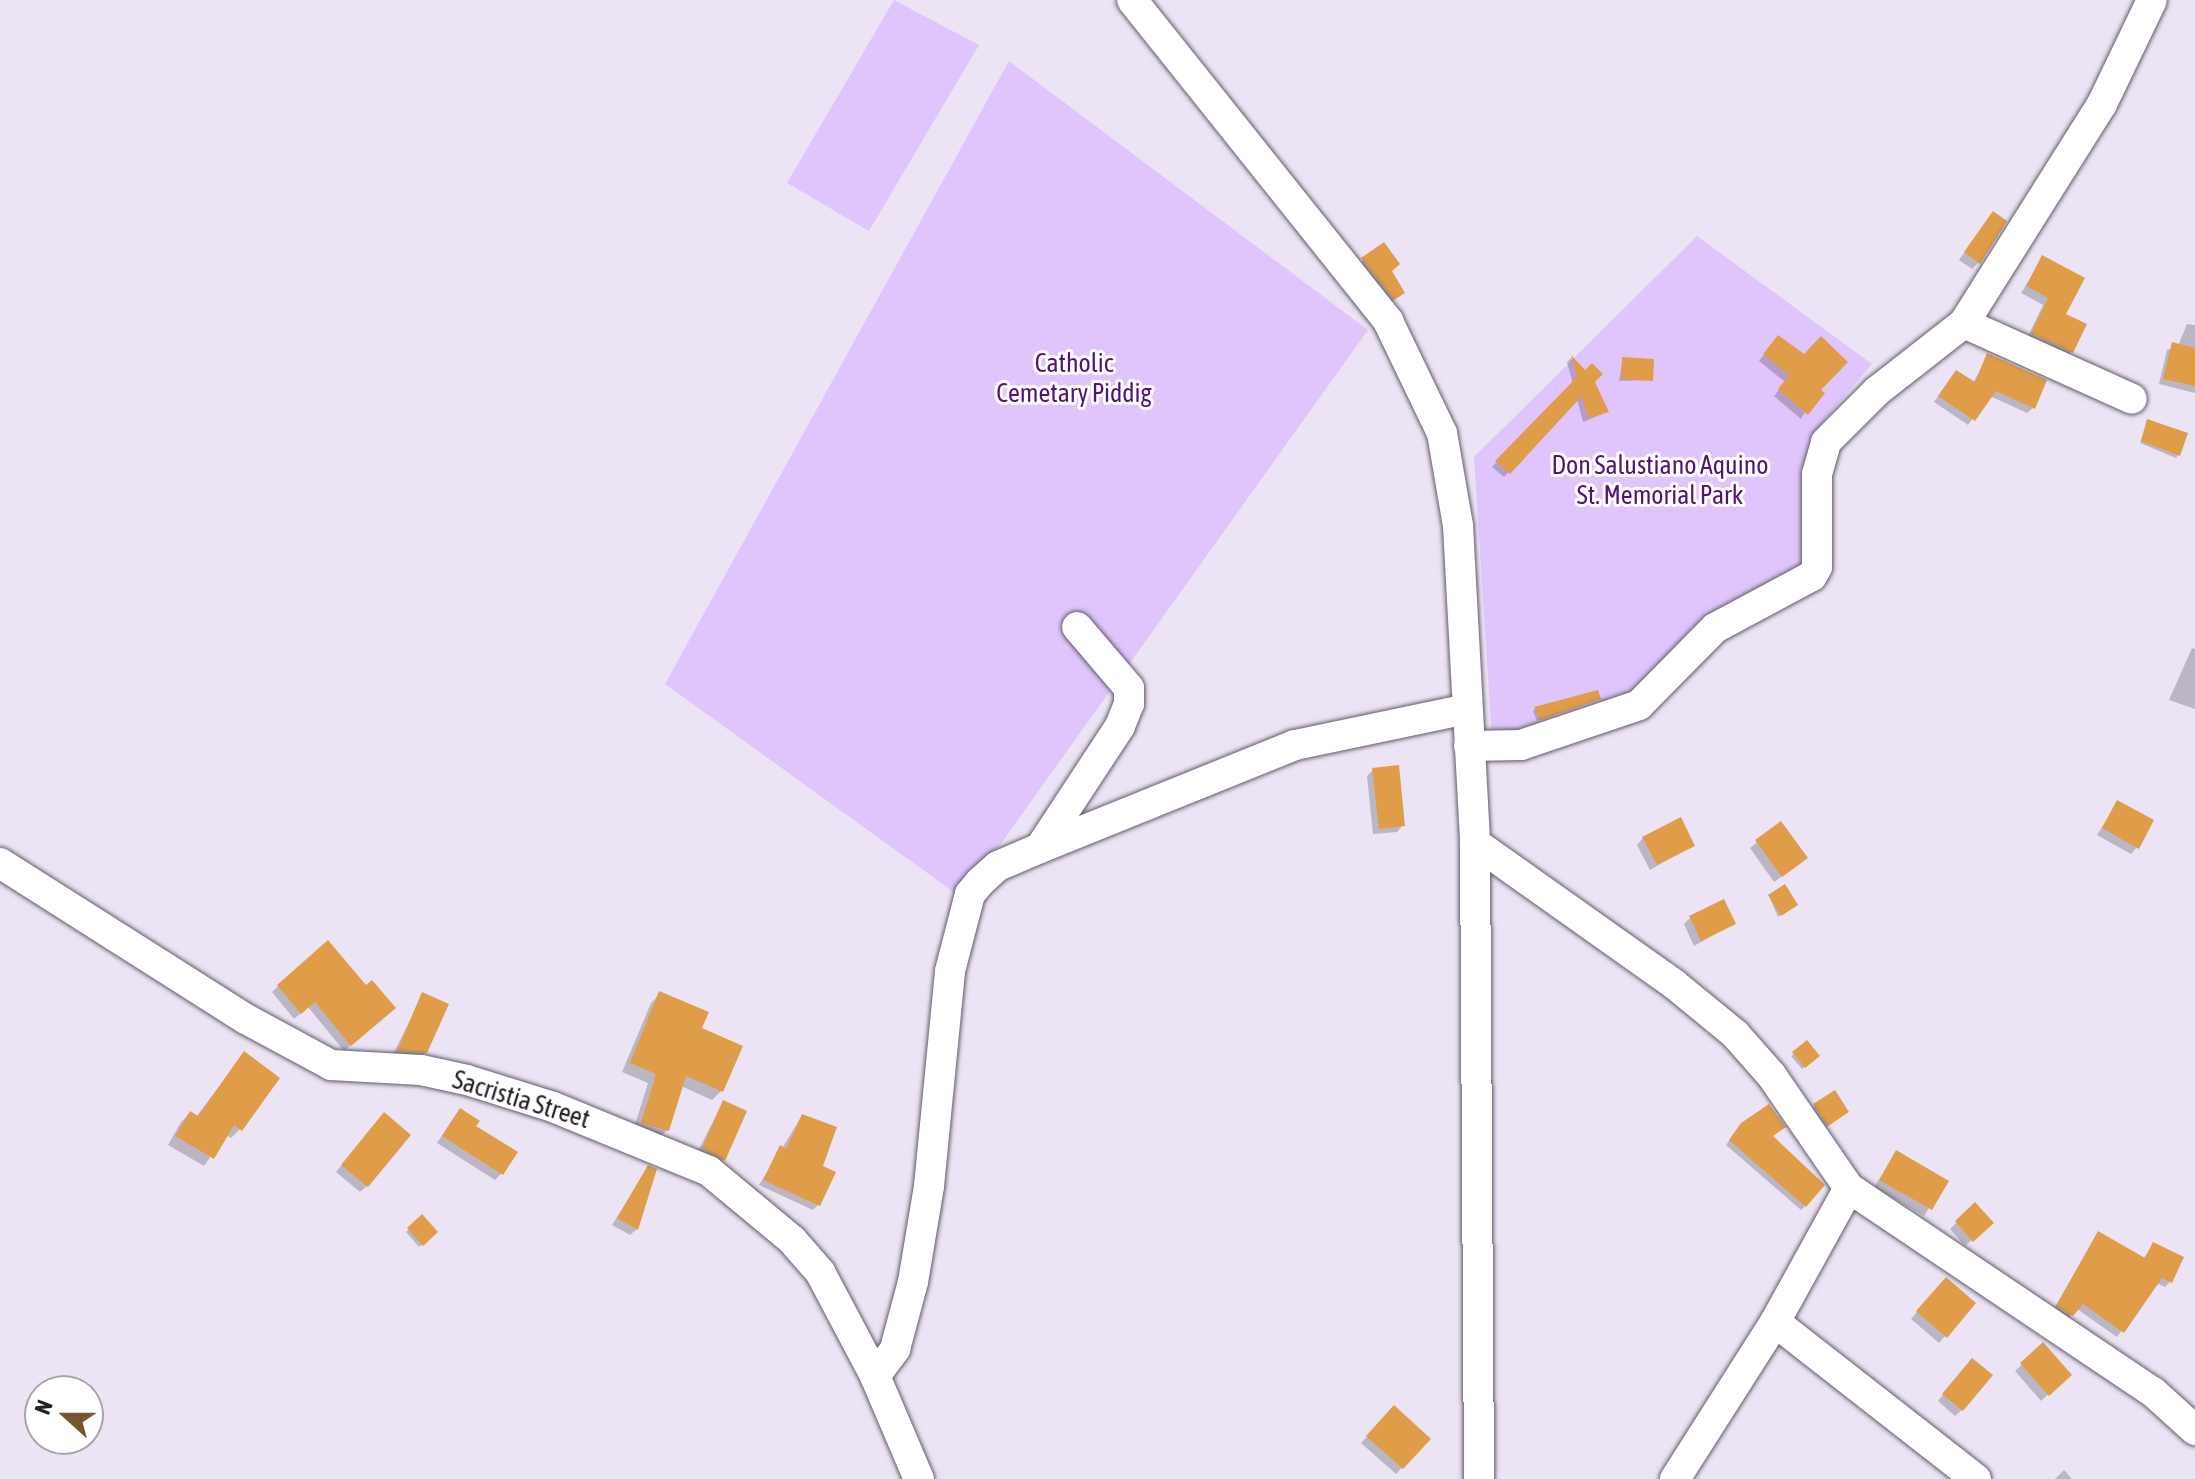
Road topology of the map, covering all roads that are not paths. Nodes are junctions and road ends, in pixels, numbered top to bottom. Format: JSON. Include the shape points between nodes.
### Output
{"nodes":[{"id":1,"x":1132,"y":0,"type":"edge"},
{"id":2,"x":2152,"y":0,"type":"edge"},
{"id":3,"x":1964,"y":323,"type":"junction"},
{"id":4,"x":2132,"y":399,"type":"dead end"},
{"id":5,"x":1077,"y":627,"type":"dead end"},
{"id":6,"x":1467,"y":709,"type":"junction"},
{"id":7,"x":1469,"y":746,"type":"junction"},
{"id":8,"x":1475,"y":843,"type":"junction"},
{"id":9,"x":1040,"y":848,"type":"junction"},
{"id":10,"x":0,"y":863,"type":"edge"},
{"id":11,"x":1849,"y":1188,"type":"junction"},
{"id":12,"x":1775,"y":1322,"type":"junction"},
{"id":13,"x":875,"y":1376,"type":"junction"},
{"id":14,"x":2195,"y":1430,"type":"edge"},
{"id":15,"x":919,"y":1479,"type":"edge"},
{"id":16,"x":1479,"y":1479,"type":"edge"},
{"id":17,"x":1675,"y":1479,"type":"edge"},
{"id":18,"x":1976,"y":1479,"type":"edge"}],
"edges":[{"from":1,"to":6,"type":"street","via":[[1388,321],[1442,433],[1458,526]]},
{"from":2,"to":3,"type":"street","via":[[2102,104]]},
{"from":3,"to":4,"type":"street"},
{"from":3,"to":7,"type":"street","via":[[1877,391],[1826,442],[1817,474],[1817,567],[1803,584],[1715,628],[1639,705],[1521,745]]},
{"from":5,"to":9,"type":"street","via":[[1129,688],[1129,704]]},
{"from":6,"to":7,"type":"street"},
{"from":6,"to":9,"type":"street","via":[[1295,745]]},
{"from":7,"to":8,"type":"street"},
{"from":8,"to":11,"type":"street","via":[[1674,984],[1735,1034],[1772,1076]]},
{"from":8,"to":16,"type":"street"},
{"from":9,"to":13,"type":"street","via":[[998,866],[970,894],[950,971],[929,1186],[913,1282],[895,1349]]},
{"from":10,"to":13,"type":"street","name":"Sacristia Street","via":[[246,1019],[331,1065],[421,1070],[467,1080],[688,1158],[729,1185],[807,1255]]},
{"from":11,"to":12,"type":"street"},
{"from":11,"to":14,"type":"street","via":[[2153,1392]]},
{"from":12,"to":17,"type":"street"},
{"from":12,"to":18,"type":"street"},
{"from":13,"to":15,"type":"street","name":"Sacristia Street"}]}
